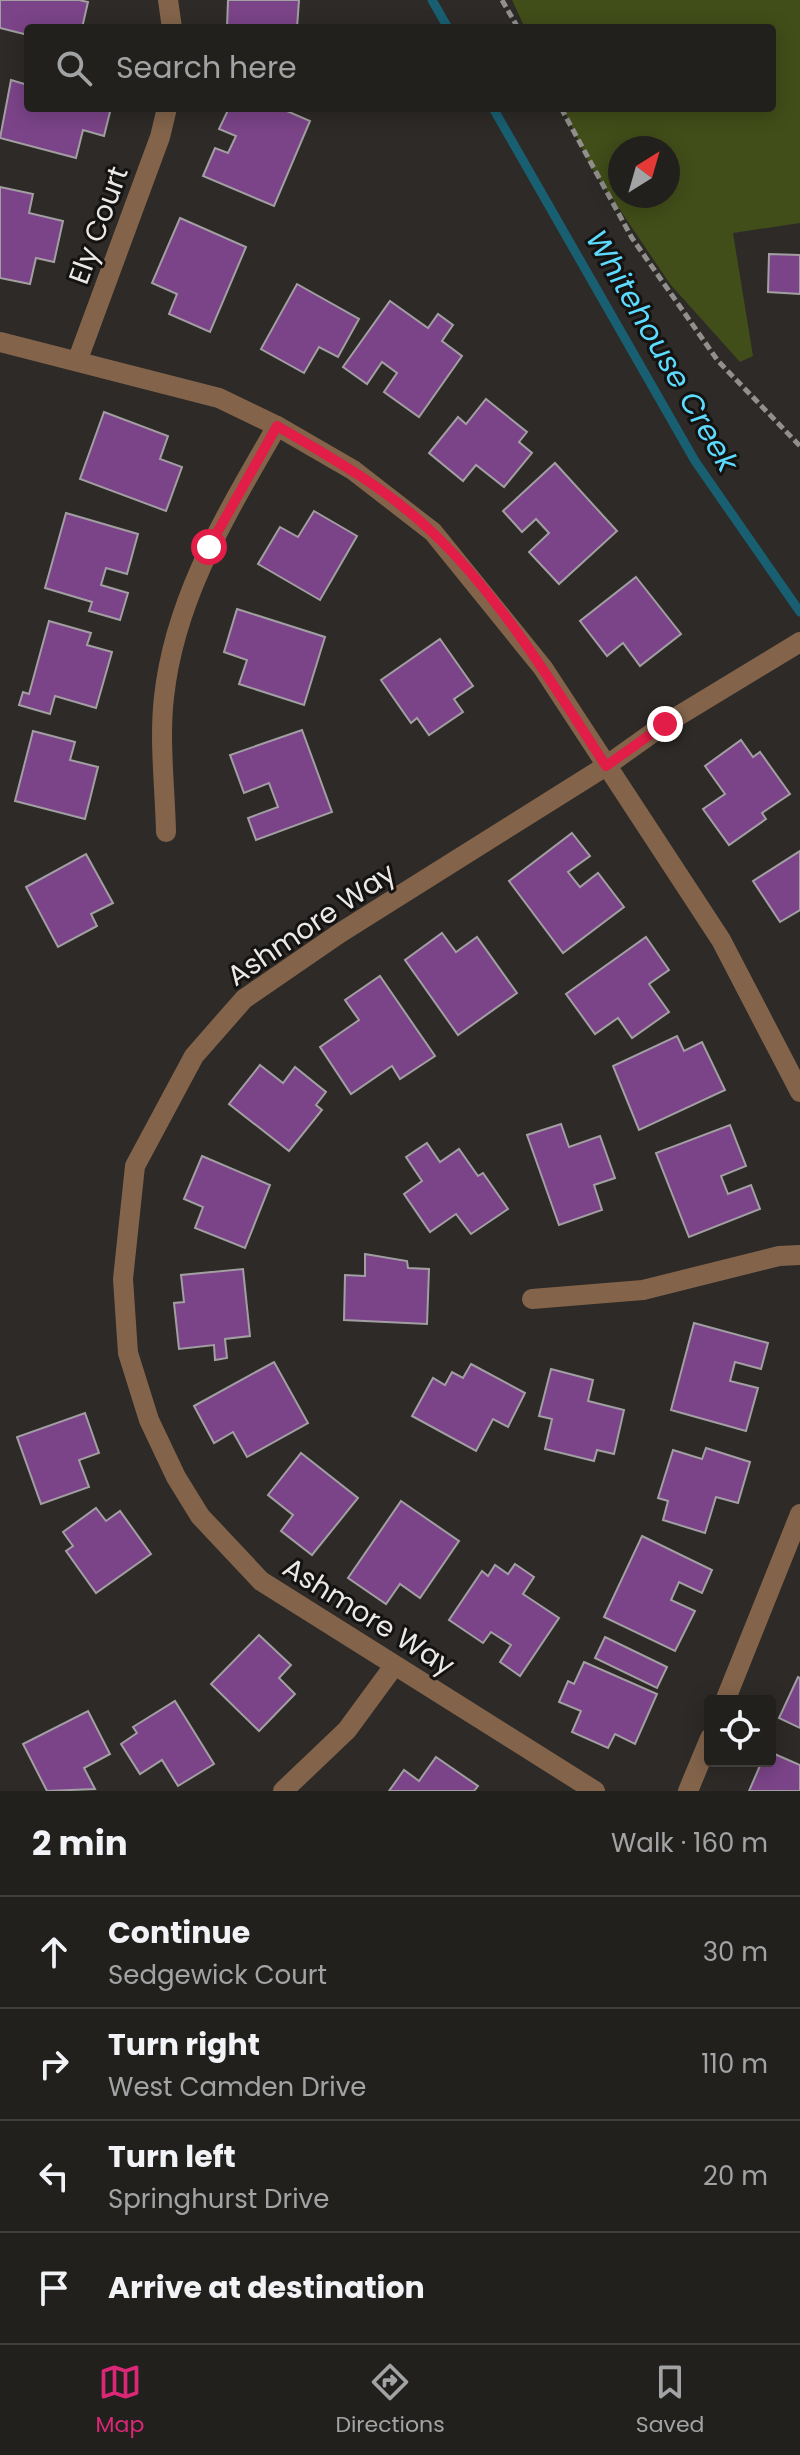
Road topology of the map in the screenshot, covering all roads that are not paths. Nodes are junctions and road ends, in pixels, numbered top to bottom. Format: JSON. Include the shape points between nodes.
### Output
{"nodes":[{"id":1,"x":168,"y":0,"type":"edge"},
{"id":2,"x":171,"y":24,"type":"edge"},
{"id":3,"x":166,"y":112,"type":"edge"},
{"id":4,"x":0,"y":342,"type":"edge"},
{"id":5,"x":78,"y":359,"type":"junction"},
{"id":6,"x":277,"y":426,"type":"junction"},
{"id":7,"x":800,"y":642,"type":"edge"},
{"id":8,"x":606,"y":766,"type":"junction"},
{"id":9,"x":166,"y":832,"type":"dead end"},
{"id":10,"x":800,"y":1092,"type":"edge"},
{"id":11,"x":800,"y":1255,"type":"edge"},
{"id":12,"x":532,"y":1299,"type":"dead end"},
{"id":13,"x":800,"y":1514,"type":"edge"},
{"id":14,"x":394,"y":1666,"type":"junction"},
{"id":15,"x":727,"y":1695,"type":"edge"},
{"id":16,"x":704,"y":1752,"type":"edge"},
{"id":17,"x":283,"y":1791,"type":"edge"},
{"id":18,"x":595,"y":1791,"type":"edge"},
{"id":19,"x":688,"y":1791,"type":"edge"}],
"edges":[{"from":1,"to":2,"type":"street"},
{"from":3,"to":5,"type":"street","name":"Ely Court"},
{"from":4,"to":5,"type":"street"},
{"from":5,"to":6,"type":"street","via":[[219,398]]},
{"from":6,"to":8,"type":"street","via":[[353,470],[433,532],[543,668]]},
{"from":6,"to":9,"type":"street","via":[[209,547],[172,645],[164,699]]},
{"from":7,"to":8,"type":"street","name":"Ashmore Way"},
{"from":8,"to":10,"type":"street","via":[[721,940]]},
{"from":8,"to":14,"type":"street","name":"Ashmore Way","via":[[244,999],[194,1056],[135,1166],[123,1279],[128,1353],[149,1420],[176,1477],[200,1516],[261,1581]]},
{"from":11,"to":12,"type":"street","via":[[643,1290]]},
{"from":13,"to":15,"type":"street"},
{"from":14,"to":17,"type":"street","via":[[347,1730]]},
{"from":14,"to":18,"type":"street","name":"Ashmore Way"},
{"from":16,"to":19,"type":"street"}]}
